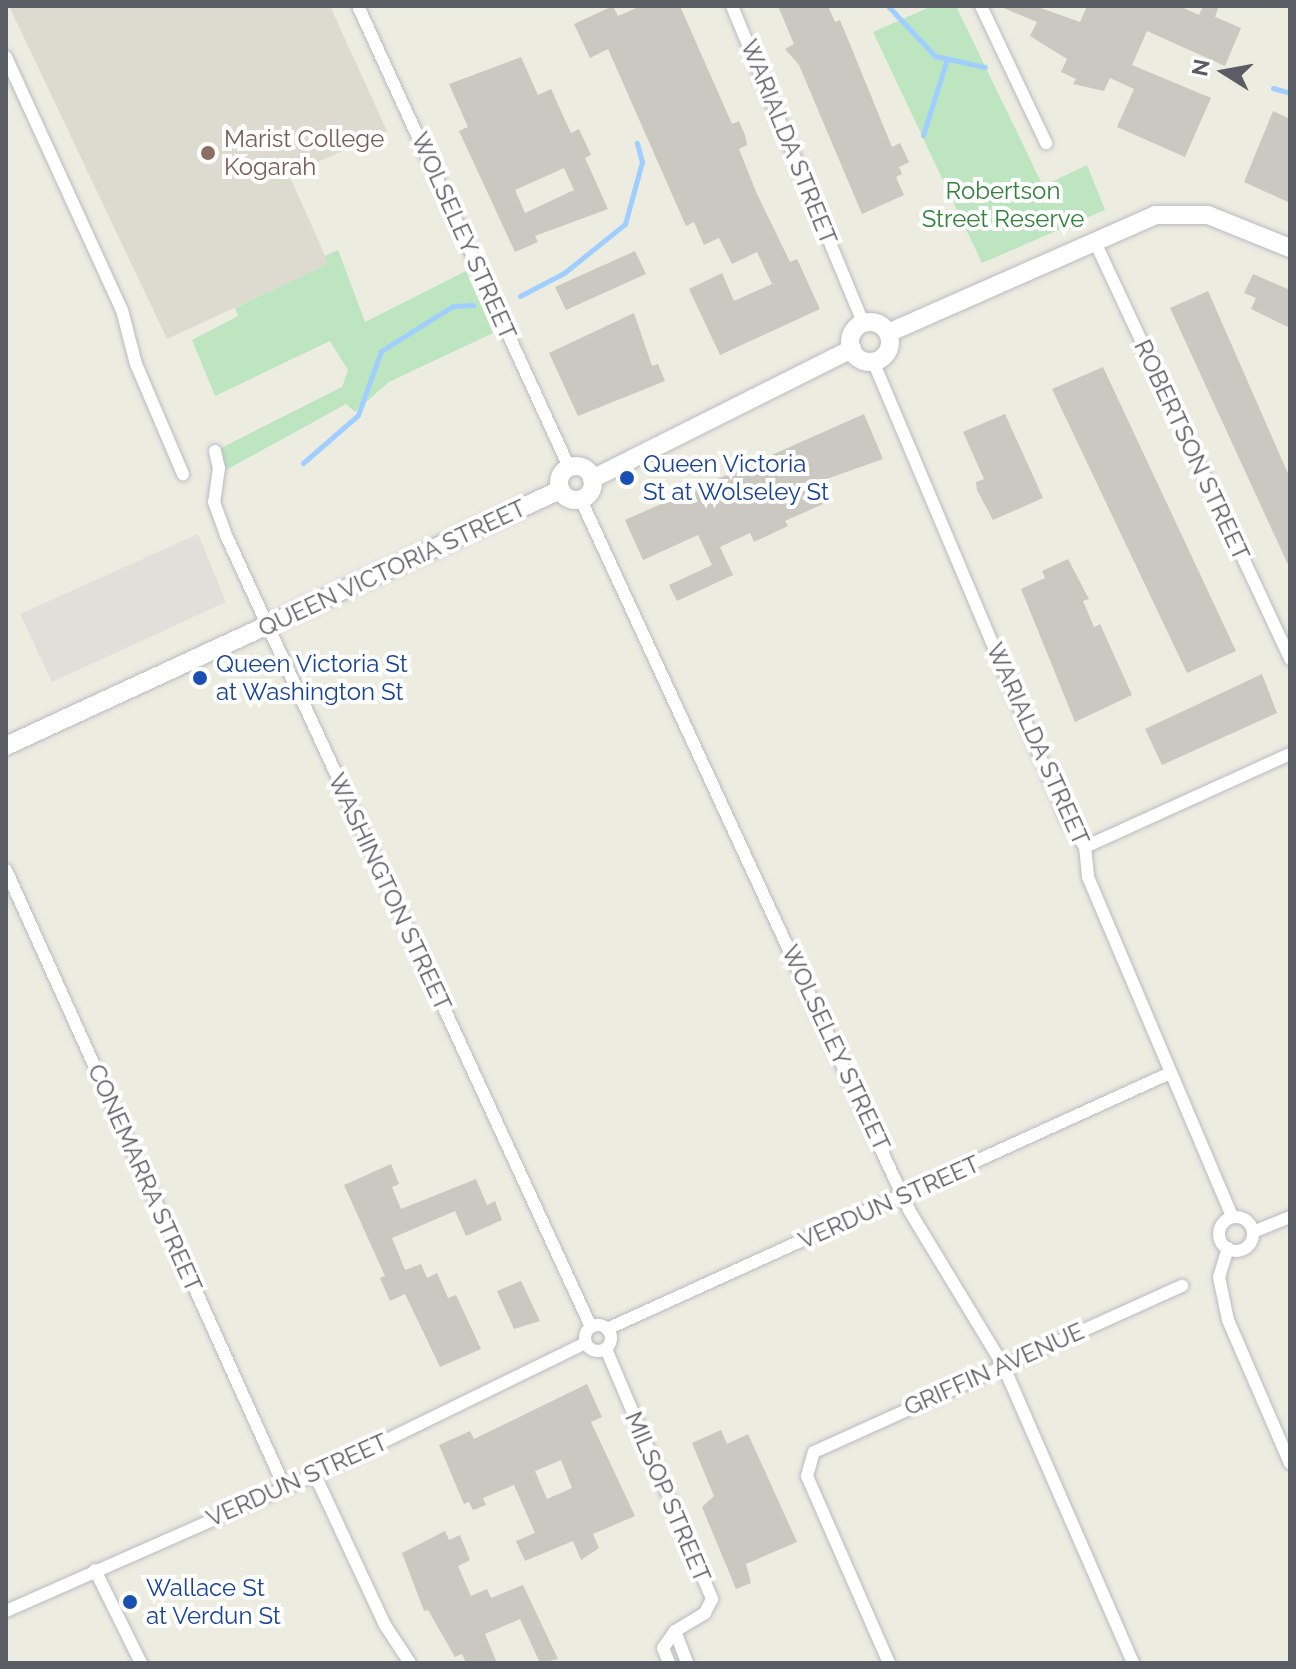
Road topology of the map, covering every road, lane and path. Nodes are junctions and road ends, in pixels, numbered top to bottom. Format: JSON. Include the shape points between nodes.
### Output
{"nodes":[{"id":1,"x":358,"y":6,"type":"edge"},
{"id":2,"x":732,"y":6,"type":"edge"},
{"id":3,"x":981,"y":6,"type":"edge"},
{"id":4,"x":6,"y":57,"type":"edge"},
{"id":5,"x":1046,"y":143,"type":"dead end"},
{"id":6,"x":1094,"y":240,"type":"junction"},
{"id":7,"x":1290,"y":248,"type":"edge"},
{"id":8,"x":863,"y":323,"type":"junction"},
{"id":9,"x":888,"y":333,"type":"junction"},
{"id":10,"x":852,"y":349,"type":"junction"},
{"id":11,"x":873,"y":361,"type":"junction"},
{"id":12,"x":215,"y":451,"type":"dead end"},
{"id":13,"x":569,"y":467,"type":"junction"},
{"id":14,"x":183,"y":474,"type":"dead end"},
{"id":15,"x":592,"y":479,"type":"junction"},
{"id":16,"x":560,"y":490,"type":"junction"},
{"id":17,"x":581,"y":500,"type":"junction"},
{"id":18,"x":268,"y":625,"type":"junction"},
{"id":19,"x":1290,"y":659,"type":"edge"},
{"id":20,"x":6,"y":746,"type":"edge"},
{"id":21,"x":1288,"y":760,"type":"edge"},
{"id":22,"x":1085,"y":847,"type":"junction"},
{"id":23,"x":6,"y":870,"type":"edge"},
{"id":24,"x":1170,"y":1073,"type":"junction"},
{"id":25,"x":904,"y":1196,"type":"junction"},
{"id":26,"x":1232,"y":1217,"type":"junction"},
{"id":27,"x":1290,"y":1217,"type":"edge"},
{"id":28,"x":1253,"y":1232,"type":"junction"},
{"id":29,"x":1228,"y":1248,"type":"junction"},
{"id":30,"x":1182,"y":1286,"type":"dead end"},
{"id":31,"x":591,"y":1327,"type":"junction"},
{"id":32,"x":607,"y":1329,"type":"junction"},
{"id":33,"x":586,"y":1343,"type":"junction"},
{"id":34,"x":606,"y":1349,"type":"junction"},
{"id":35,"x":1003,"y":1365,"type":"junction"},
{"id":36,"x":1290,"y":1463,"type":"edge"},
{"id":37,"x":315,"y":1475,"type":"junction"},
{"id":38,"x":284,"y":1486,"type":"junction"},
{"id":39,"x":95,"y":1570,"type":"junction"},
{"id":40,"x":6,"y":1611,"type":"edge"},
{"id":41,"x":675,"y":1631,"type":"junction"},
{"id":42,"x":141,"y":1663,"type":"edge"},
{"id":43,"x":410,"y":1663,"type":"edge"},
{"id":44,"x":669,"y":1663,"type":"edge"},
{"id":45,"x":687,"y":1663,"type":"edge"},
{"id":46,"x":889,"y":1663,"type":"edge"},
{"id":47,"x":1133,"y":1663,"type":"edge"}],
"edges":[{"from":1,"to":13,"type":"street","name":"WOLSELEY STREET"},
{"from":2,"to":8,"type":"street","name":"WARIALDA STREET"},
{"from":3,"to":5,"type":"street"},
{"from":4,"to":14,"type":"street","via":[[122,310],[136,364]]},
{"from":6,"to":7,"type":"main road","via":[[1155,215],[1184,211],[1222,219]]},
{"from":6,"to":9,"type":"main road"},
{"from":6,"to":19,"type":"street","name":"ROBERTSON STREET"},
{"from":8,"to":9,"type":"main road","via":[[878,323]]},
{"from":8,"to":10,"type":"main road","via":[[851,336]]},
{"from":9,"to":11,"type":"main road","via":[[887,352]]},
{"from":10,"to":11,"type":"main road","via":[[859,359]]},
{"from":10,"to":15,"type":"main road"},
{"from":11,"to":22,"type":"street","name":"WARIALDA STREET","via":[[1067,820]]},
{"from":12,"to":18,"type":"street","name":"WASHINGTON STREET","via":[[215,505]]},
{"from":13,"to":15,"type":"main road","via":[[585,468]]},
{"from":13,"to":16,"type":"main road","via":[[560,477]]},
{"from":15,"to":17,"type":"main road","via":[[592,490]]},
{"from":16,"to":17,"type":"main road","via":[[570,500]]},
{"from":16,"to":18,"type":"main road","name":"QUEEN VICTORIA STREET"},
{"from":17,"to":25,"type":"street","name":"WOLSELEY STREET"},
{"from":18,"to":20,"type":"main road","name":"QUEEN VICTORIA STREET"},
{"from":18,"to":31,"type":"street","name":"WASHINGTON STREET"},
{"from":21,"to":22,"type":"street"},
{"from":22,"to":24,"type":"street","name":"WARIALDA STREET","via":[[1088,877]]},
{"from":23,"to":38,"type":"street","name":"CONEMARRA STREET"},
{"from":24,"to":25,"type":"street","name":"VERDUN STREET"},
{"from":24,"to":26,"type":"street","name":"WARIALDA STREET"},
{"from":25,"to":32,"type":"street","name":"VERDUN STREET"},
{"from":25,"to":35,"type":"street","name":"WOLSELEY STREET"},
{"from":26,"to":28,"type":"street","via":[[1244,1219]]},
{"from":26,"to":29,"type":"street","via":[[1219,1231]]},
{"from":27,"to":28,"type":"street"},
{"from":28,"to":29,"type":"street","via":[[1243,1249]]},
{"from":29,"to":36,"type":"street","via":[[1219,1285],[1228,1320]]},
{"from":30,"to":35,"type":"street","name":"GRIFFIN AVENUE"},
{"from":31,"to":32,"type":"street"},
{"from":31,"to":33,"type":"street"},
{"from":32,"to":34,"type":"street","via":[[611,1343]]},
{"from":33,"to":34,"type":"street","via":[[596,1352]]},
{"from":33,"to":37,"type":"street","name":"VERDUN STREET"},
{"from":34,"to":41,"type":"street","name":"MILSOP STREET","via":[[712,1599],[705,1613]]},
{"from":35,"to":46,"type":"street","name":"GRIFFIN AVENUE","via":[[822,1446],[809,1459],[807,1476]]},
{"from":35,"to":47,"type":"street","name":"WOLSELEY STREET"},
{"from":37,"to":38,"type":"street","name":"VERDUN STREET"},
{"from":37,"to":43,"type":"street","via":[[385,1625]]},
{"from":38,"to":39,"type":"street","name":"VERDUN STREET"},
{"from":39,"to":40,"type":"street","name":"VERDUN STREET"},
{"from":39,"to":42,"type":"street"},
{"from":41,"to":44,"type":"street","via":[[663,1648]]},
{"from":41,"to":45,"type":"street"}]}
